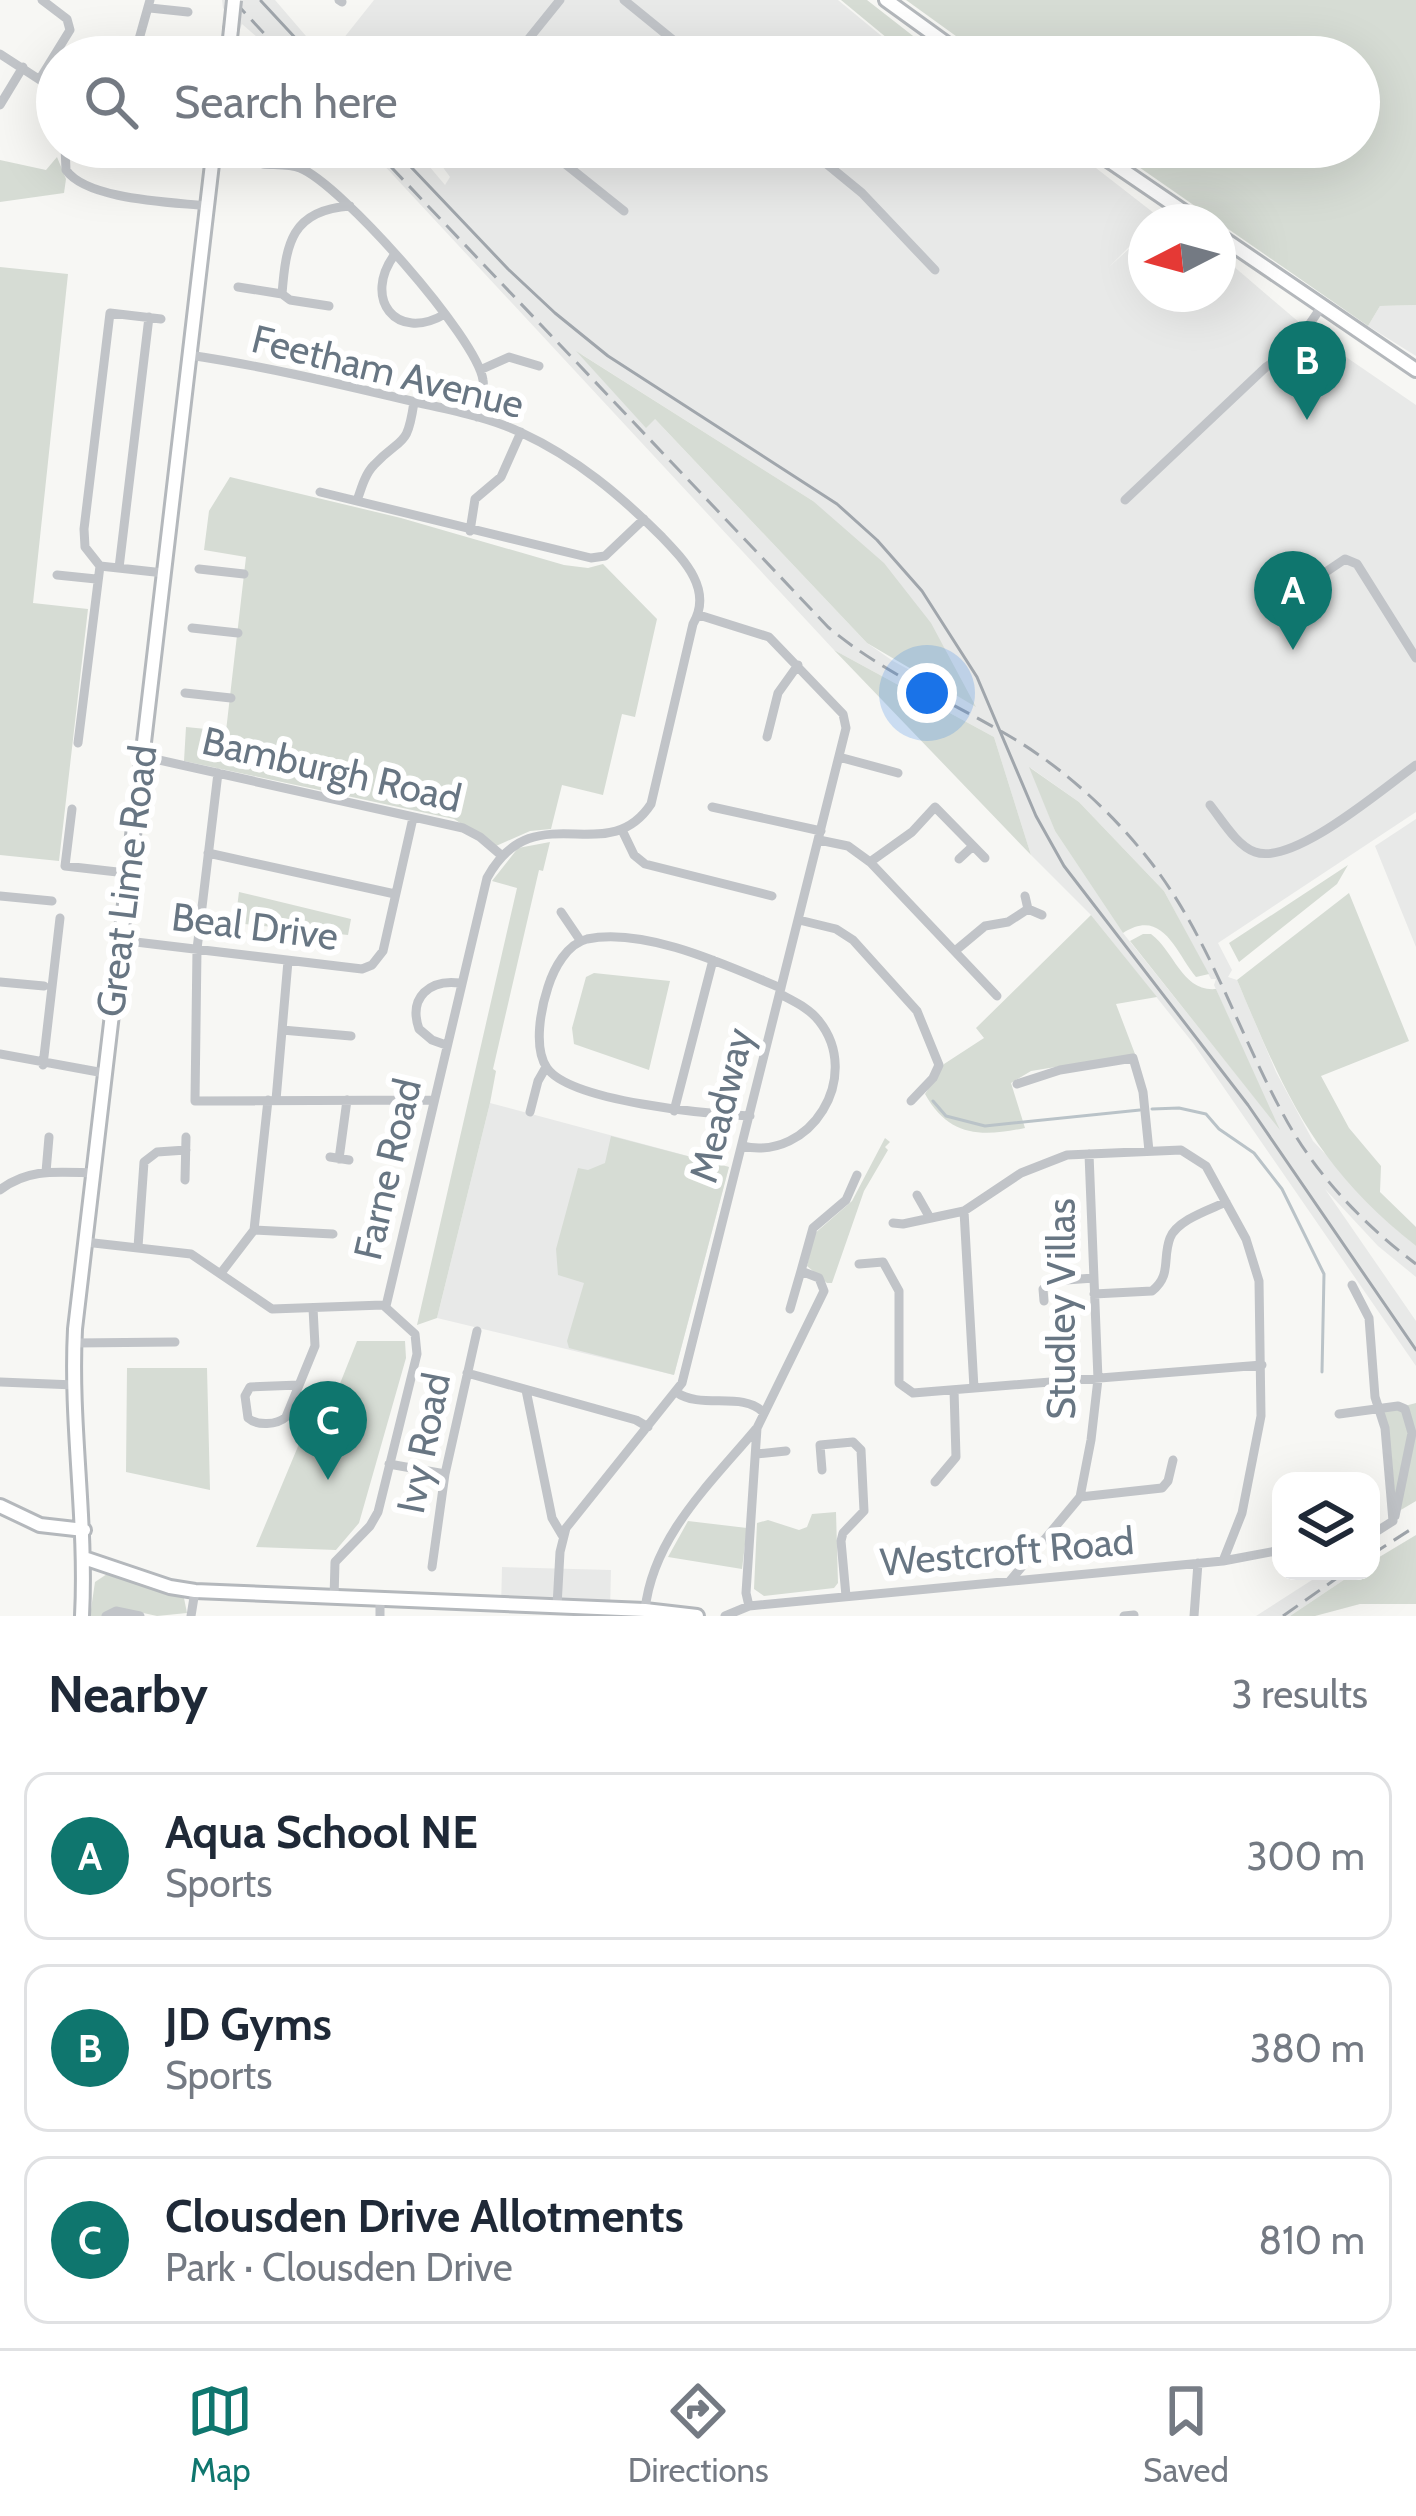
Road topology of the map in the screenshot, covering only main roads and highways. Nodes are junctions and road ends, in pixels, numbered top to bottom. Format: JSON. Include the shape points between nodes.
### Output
{"nodes":[{"id":1,"x":234,"y":0,"type":"edge"},
{"id":2,"x":886,"y":0,"type":"edge"},
{"id":3,"x":230,"y":36,"type":"edge"},
{"id":4,"x":936,"y":36,"type":"edge"},
{"id":5,"x":212,"y":168,"type":"edge"},
{"id":6,"x":1120,"y":168,"type":"edge"},
{"id":7,"x":1173,"y":204,"type":"edge"},
{"id":8,"x":1236,"y":247,"type":"edge"},
{"id":9,"x":1416,"y":370,"type":"edge"},
{"id":10,"x":83,"y":1506,"type":"junction"},
{"id":11,"x":0,"y":1507,"type":"edge"},
{"id":12,"x":60,"y":1528,"type":"junction"},
{"id":13,"x":84,"y":1530,"type":"junction"},
{"id":14,"x":84,"y":1558,"type":"junction"},
{"id":15,"x":109,"y":1564,"type":"junction"},
{"id":16,"x":84,"y":1585,"type":"junction"},
{"id":17,"x":419,"y":1609,"type":"edge"},
{"id":18,"x":576,"y":1612,"type":"edge"},
{"id":19,"x":82,"y":1616,"type":"edge"},
{"id":20,"x":697,"y":1616,"type":"edge"}],
"edges":[{"from":1,"to":3,"type":"main road","bridge":true},
{"from":2,"to":4,"type":"main road"},
{"from":5,"to":10,"type":"main road","name":"Great Lime Road","via":[[75,1343]]},
{"from":6,"to":7,"type":"main road"},
{"from":8,"to":9,"type":"main road"},
{"from":10,"to":12,"type":"main road"},
{"from":10,"to":13,"type":"main road","name":"Great Lime Road"},
{"from":11,"to":12,"type":"main road"},
{"from":12,"to":13,"type":"main road"},
{"from":13,"to":14,"type":"main road","name":"Great Lime Road"},
{"from":14,"to":15,"type":"main road"},
{"from":14,"to":16,"type":"main road","name":"Great Lime Road"},
{"from":15,"to":16,"type":"main road"},
{"from":15,"to":17,"type":"main road","via":[[195,1591]]},
{"from":16,"to":19,"type":"main road","name":"Great Lime Road"},
{"from":17,"to":18,"type":"main road"},
{"from":18,"to":20,"type":"main road"}]}
